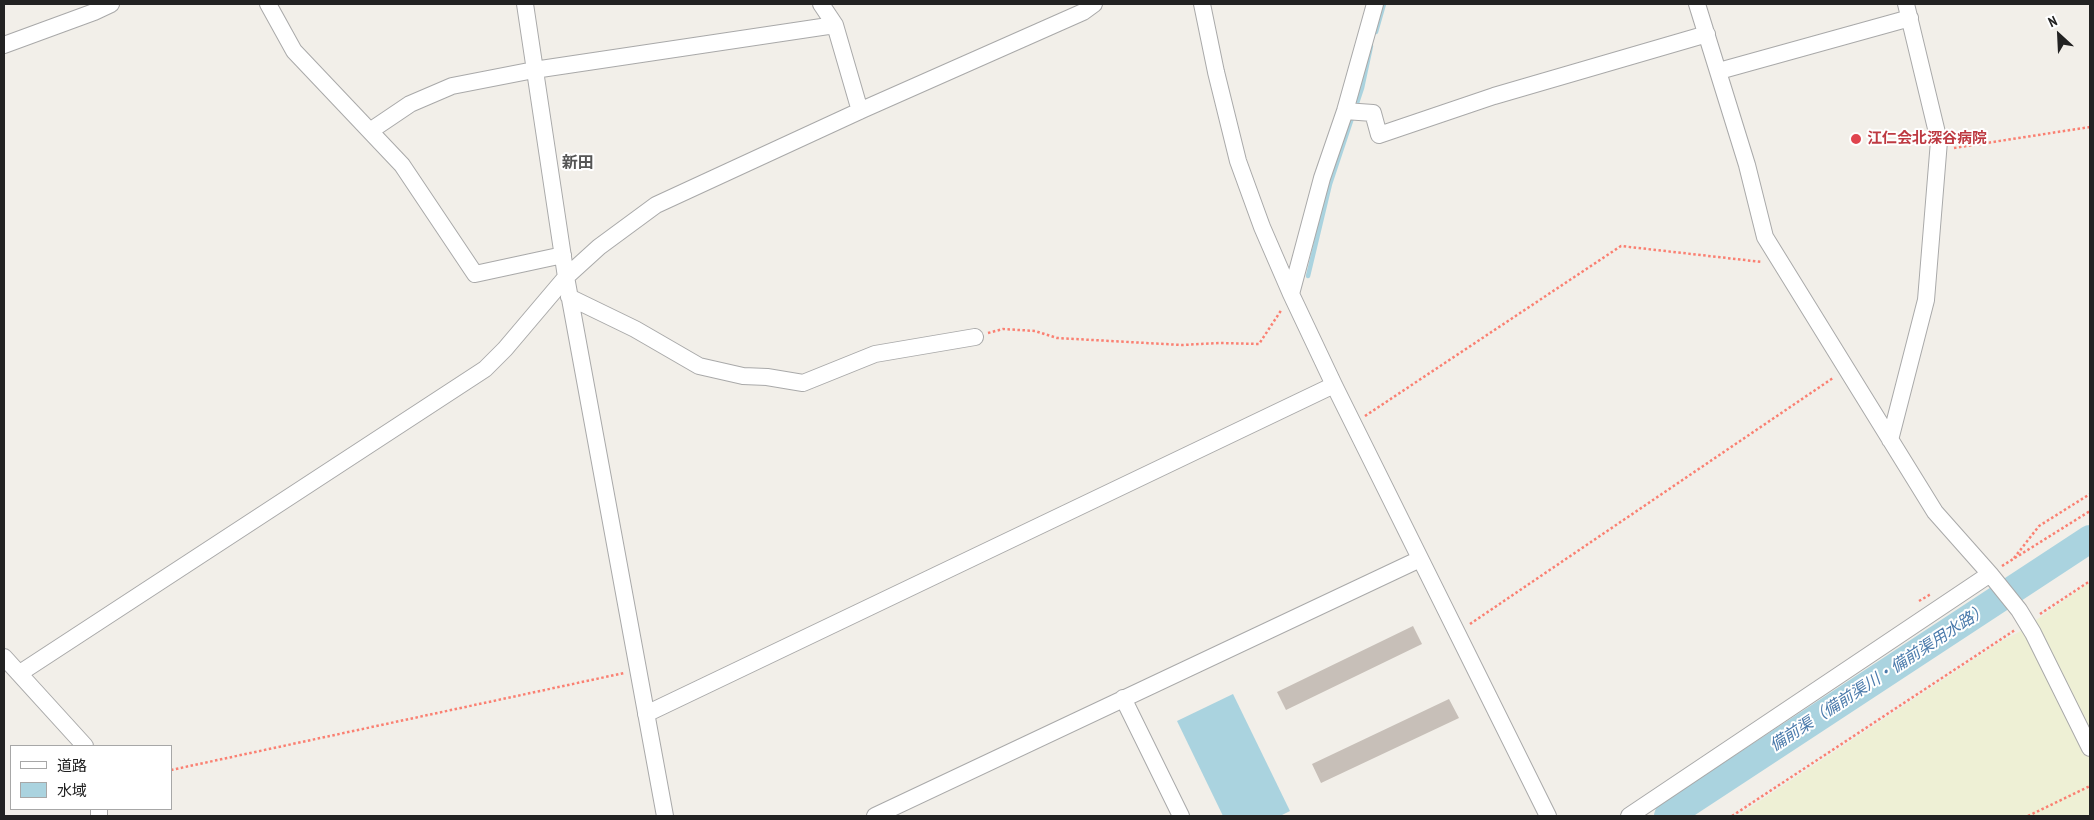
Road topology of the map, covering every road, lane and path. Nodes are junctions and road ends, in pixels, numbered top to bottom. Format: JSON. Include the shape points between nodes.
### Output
{"nodes":[{"id":1,"x":111,"y":4,"type":"edge"},
{"id":2,"x":268,"y":4,"type":"edge"},
{"id":3,"x":525,"y":4,"type":"edge"},
{"id":4,"x":821,"y":4,"type":"edge"},
{"id":5,"x":1094,"y":4,"type":"edge"},
{"id":6,"x":1202,"y":4,"type":"edge"},
{"id":7,"x":1375,"y":4,"type":"edge"},
{"id":8,"x":1698,"y":4,"type":"edge"},
{"id":9,"x":1908,"y":11,"type":"edge"},
{"id":10,"x":835,"y":25,"type":"junction"},
{"id":11,"x":1707,"y":34,"type":"junction"},
{"id":12,"x":4,"y":44,"type":"edge"},
{"id":13,"x":534,"y":70,"type":"junction"},
{"id":14,"x":1719,"y":71,"type":"junction"},
{"id":15,"x":860,"y":111,"type":"junction"},
{"id":16,"x":1345,"y":111,"type":"junction"},
{"id":17,"x":2090,"y":126,"type":"edge"},
{"id":18,"x":370,"y":131,"type":"junction"},
{"id":19,"x":1938,"y":151,"type":"junction"},
{"id":20,"x":563,"y":255,"type":"junction"},
{"id":21,"x":1782,"y":265,"type":"junction"},
{"id":22,"x":566,"y":277,"type":"junction"},
{"id":23,"x":1291,"y":294,"type":"junction"},
{"id":24,"x":569,"y":297,"type":"junction"},
{"id":25,"x":975,"y":337,"type":"joint"},
{"id":26,"x":1846,"y":369,"type":"junction"},
{"id":27,"x":1334,"y":385,"type":"junction"},
{"id":28,"x":1353,"y":424,"type":"junction"},
{"id":29,"x":1890,"y":440,"type":"junction"},
{"id":30,"x":2090,"y":494,"type":"edge"},
{"id":31,"x":2090,"y":511,"type":"edge"},
{"id":32,"x":1420,"y":559,"type":"junction"},
{"id":33,"x":1992,"y":576,"type":"junction"},
{"id":34,"x":2090,"y":580,"type":"edge"},
{"id":35,"x":2022,"y":616,"type":"junction"},
{"id":36,"x":1456,"y":634,"type":"junction"},
{"id":37,"x":4,"y":657,"type":"edge"},
{"id":38,"x":638,"y":670,"type":"junction"},
{"id":39,"x":20,"y":673,"type":"junction"},
{"id":40,"x":1123,"y":698,"type":"junction"},
{"id":41,"x":646,"y":714,"type":"junction"},
{"id":42,"x":84,"y":745,"type":"edge"},
{"id":43,"x":2090,"y":748,"type":"edge"},
{"id":44,"x":172,"y":770,"type":"edge"},
{"id":45,"x":2090,"y":786,"type":"edge"},
{"id":46,"x":665,"y":816,"type":"edge"},
{"id":47,"x":875,"y":816,"type":"edge"},
{"id":48,"x":1181,"y":816,"type":"edge"},
{"id":49,"x":1548,"y":816,"type":"edge"},
{"id":50,"x":1629,"y":816,"type":"edge"},
{"id":51,"x":1732,"y":816,"type":"edge"},
{"id":52,"x":2028,"y":816,"type":"edge"}],
"edges":[{"from":1,"to":12,"type":"street"},
{"from":2,"to":18,"type":"street","via":[[294,51]]},
{"from":3,"to":13,"type":"street"},
{"from":4,"to":10,"type":"street"},
{"from":5,"to":15,"type":"street","via":[[1083,12]]},
{"from":6,"to":23,"type":"street","via":[[1238,161]]},
{"from":7,"to":16,"type":"street"},
{"from":8,"to":11,"type":"street"},
{"from":9,"to":14,"type":"street"},
{"from":9,"to":19,"type":"street","via":[[1939,140]]},
{"from":10,"to":13,"type":"street"},
{"from":10,"to":15,"type":"street"},
{"from":11,"to":14,"type":"street"},
{"from":11,"to":16,"type":"street","via":[[1484,98],[1379,135],[1372,113]]},
{"from":13,"to":18,"type":"street","via":[[452,86],[410,104]]},
{"from":13,"to":20,"type":"street"},
{"from":14,"to":21,"type":"street","via":[[1748,165],[1765,237]]},
{"from":15,"to":22,"type":"street","via":[[656,205],[599,247]]},
{"from":16,"to":23,"type":"street","via":[[1322,178]]},
{"from":17,"to":19,"type":"path"},
{"from":18,"to":20,"type":"street","via":[[402,165],[475,274]]},
{"from":19,"to":29,"type":"street","via":[[1926,300]]},
{"from":20,"to":22,"type":"street"},
{"from":21,"to":26,"type":"street"},
{"from":21,"to":28,"type":"path","via":[[1622,246]]},
{"from":22,"to":24,"type":"street"},
{"from":22,"to":39,"type":"street","via":[[485,369]]},
{"from":23,"to":25,"type":"path","via":[[1259,344],[1182,345],[1057,338],[1035,331],[1003,329]]},
{"from":23,"to":27,"type":"street"},
{"from":24,"to":25,"type":"street","via":[[635,329],[699,366],[744,376],[803,383],[875,354]]},
{"from":24,"to":38,"type":"street"},
{"from":26,"to":29,"type":"street"},
{"from":26,"to":36,"type":"path"},
{"from":27,"to":28,"type":"street"},
{"from":27,"to":41,"type":"street"},
{"from":28,"to":32,"type":"street"},
{"from":29,"to":33,"type":"street","via":[[1934,512]]},
{"from":30,"to":31,"type":"path","via":[[2039,526],[2013,559]]},
{"from":32,"to":36,"type":"street"},
{"from":32,"to":40,"type":"street"},
{"from":33,"to":35,"type":"street"},
{"from":33,"to":50,"type":"street"},
{"from":34,"to":35,"type":"path"},
{"from":35,"to":43,"type":"street"},
{"from":35,"to":51,"type":"path"},
{"from":36,"to":49,"type":"street"},
{"from":37,"to":39,"type":"street"},
{"from":38,"to":41,"type":"street"},
{"from":38,"to":44,"type":"path"},
{"from":39,"to":42,"type":"street"},
{"from":40,"to":47,"type":"street"},
{"from":40,"to":48,"type":"street"},
{"from":41,"to":46,"type":"street"},
{"from":45,"to":52,"type":"path"}]}
